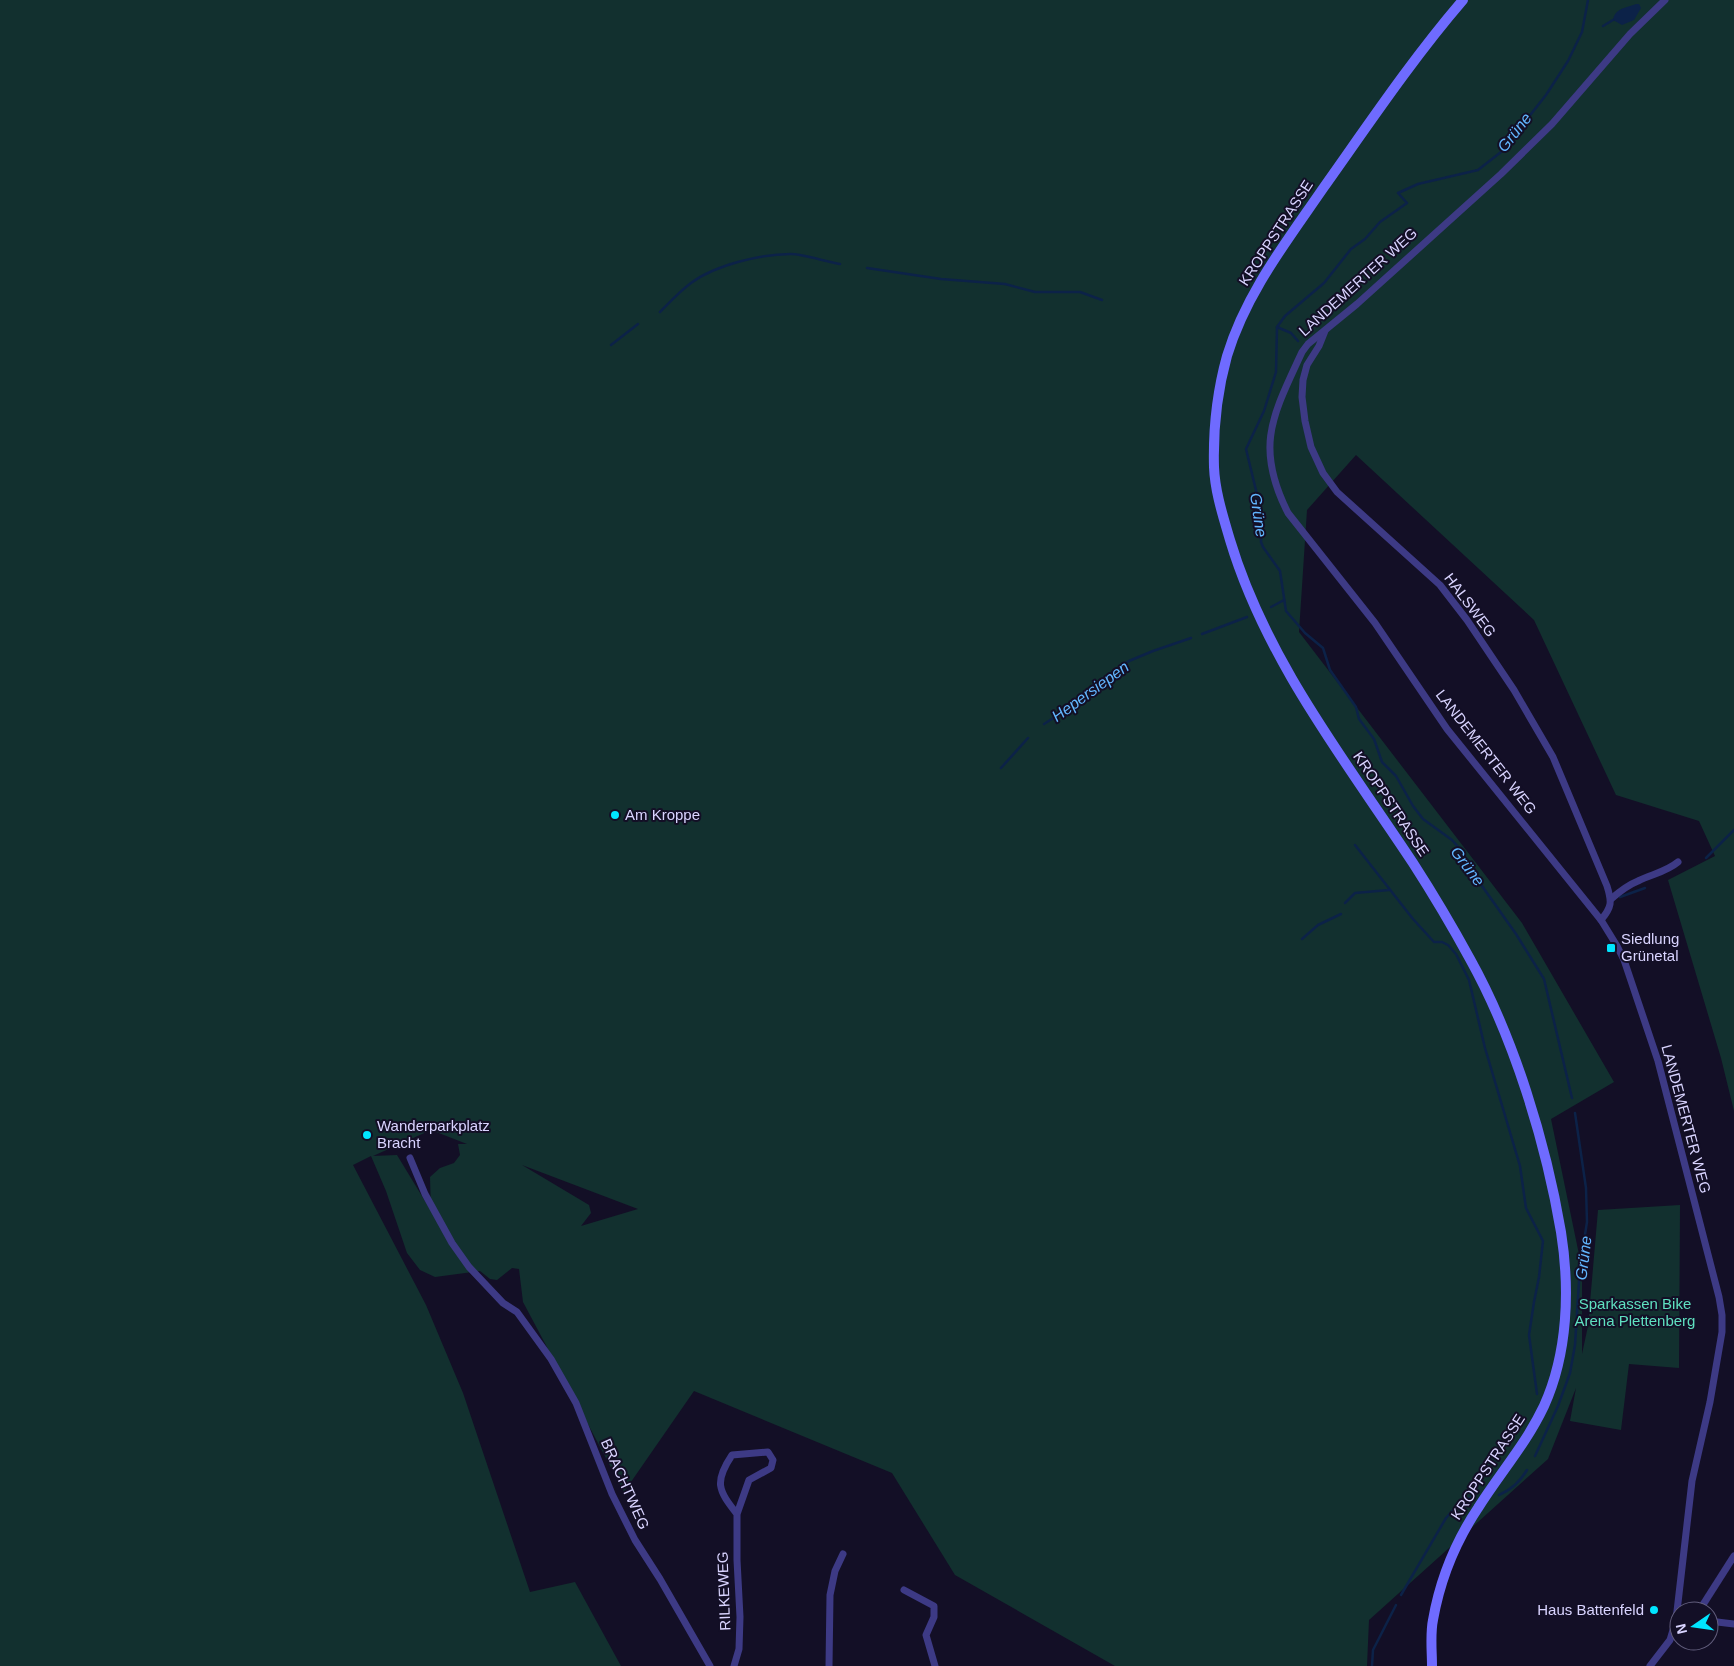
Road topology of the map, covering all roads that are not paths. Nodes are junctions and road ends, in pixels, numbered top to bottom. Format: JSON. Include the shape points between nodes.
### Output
{"nodes":[{"id":1,"x":1463,"y":0,"type":"edge"},
{"id":2,"x":1665,"y":0,"type":"edge"},
{"id":3,"x":1326,"y":329,"type":"junction"},
{"id":4,"x":1678,"y":862,"type":"dead end"},
{"id":5,"x":1611,"y":899,"type":"junction"},
{"id":6,"x":1601,"y":920,"type":"junction"},
{"id":7,"x":410,"y":1158,"type":"dead end"},
{"id":8,"x":737,"y":1514,"type":"junction"},
{"id":9,"x":843,"y":1554,"type":"dead end"},
{"id":10,"x":1734,"y":1556,"type":"edge"},
{"id":11,"x":904,"y":1590,"type":"dead end"},
{"id":12,"x":1680,"y":1601,"type":"edge"},
{"id":13,"x":1705,"y":1601,"type":"edge"},
{"id":14,"x":1719,"y":1623,"type":"edge"},
{"id":15,"x":1734,"y":1624,"type":"edge"},
{"id":16,"x":1669,"y":1641,"type":"edge"},
{"id":17,"x":710,"y":1666,"type":"edge"},
{"id":18,"x":734,"y":1666,"type":"edge"},
{"id":19,"x":829,"y":1666,"type":"edge"},
{"id":20,"x":935,"y":1666,"type":"edge"},
{"id":21,"x":1432,"y":1666,"type":"edge"},
{"id":22,"x":1650,"y":1666,"type":"edge"}],
"edges":[{"from":1,"to":21,"type":"street","name":"KROPPSTRASSE","via":[[1424,49],[1269,266],[1236,330],[1228,355],[1217,402],[1214,442],[1218,496],[1237,565],[1250,596],[1288,672],[1415,866],[1472,961],[1491,1000],[1510,1045],[1539,1134],[1561,1233],[1566,1300],[1556,1371],[1532,1429],[1478,1507],[1451,1558],[1432,1624]]},
{"from":2,"to":3,"type":"street","name":"LANDEMERTER WEG","via":[[1630,34],[1552,124],[1501,174]]},
{"from":3,"to":5,"type":"street","name":"HALSWEG","via":[[1307,366],[1302,397],[1311,447],[1322,473],[1337,492],[1440,586],[1467,620],[1514,690],[1553,757]]},
{"from":3,"to":6,"type":"street","name":"LANDEMERTER WEG","via":[[1302,352],[1271,427],[1268,443],[1270,466],[1278,493],[1288,513],[1375,623],[1447,729]]},
{"from":4,"to":5,"type":"street","via":[[1670,869],[1626,887]]},
{"from":5,"to":6,"type":"street","via":[[1609,910]]},
{"from":6,"to":12,"type":"street","name":"LANDEMERTER WEG","via":[[1624,960],[1658,1061],[1722,1315],[1710,1402],[1692,1480]]},
{"from":7,"to":17,"type":"street","name":"BRACHTWEG","via":[[452,1243],[484,1284],[517,1312],[576,1403],[612,1494],[635,1540]]},
{"from":8,"to":8,"type":"street","name":"RILKEWEG","via":[[721,1490],[723,1468],[732,1455],[768,1452],[773,1460],[771,1468],[749,1480]]},
{"from":8,"to":18,"type":"street","name":"RILKEWEG","via":[[740,1650]]},
{"from":9,"to":19,"type":"street","via":[[834,1571],[830,1595]]},
{"from":10,"to":13,"type":"street"},
{"from":11,"to":20,"type":"street","via":[[934,1606],[934,1616],[926,1635]]},
{"from":14,"to":15,"type":"street"},
{"from":16,"to":22,"type":"street","name":"LANDEMERTER WEG"}]}
